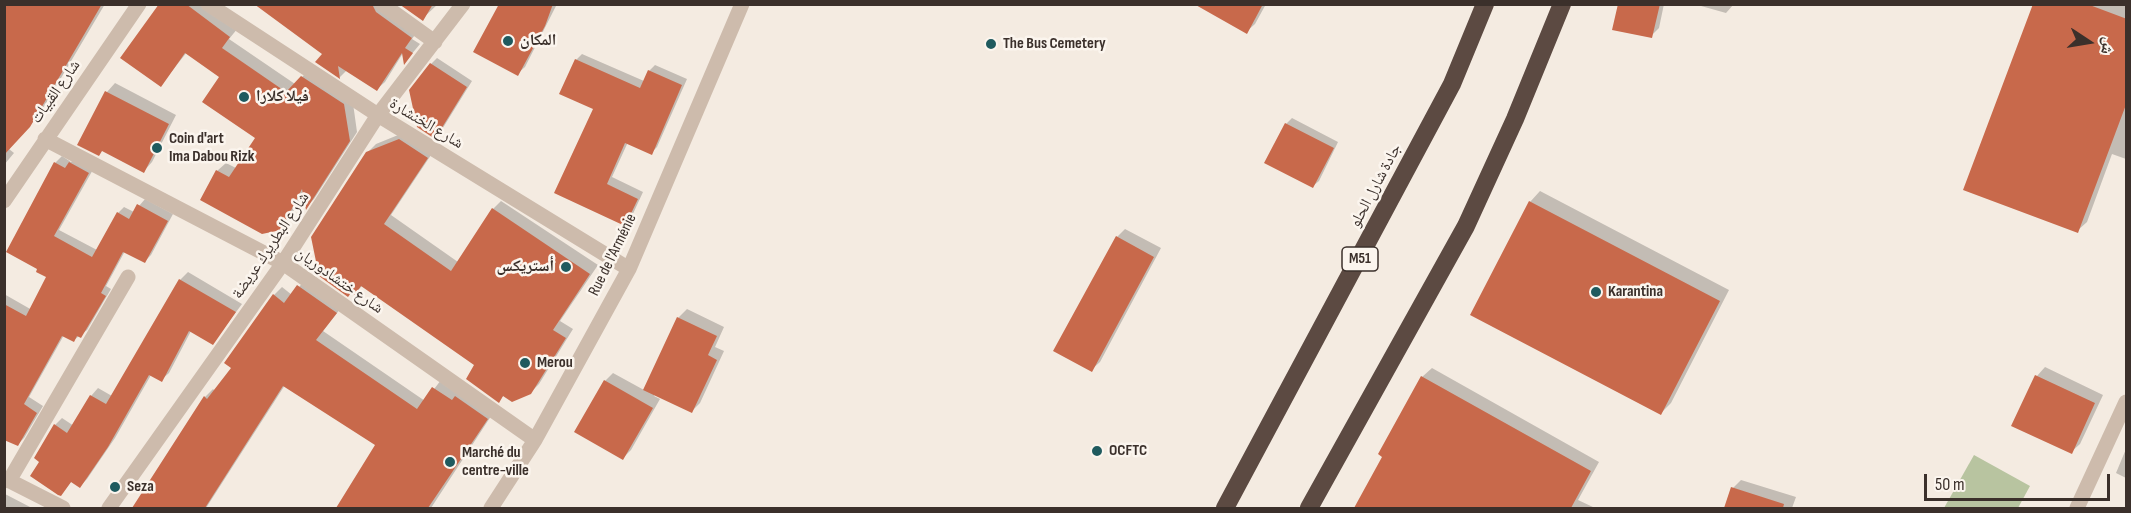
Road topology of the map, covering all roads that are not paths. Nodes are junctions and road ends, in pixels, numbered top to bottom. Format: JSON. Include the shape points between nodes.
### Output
{"nodes":[{"id":1,"x":138,"y":4,"type":"edge"},
{"id":2,"x":208,"y":4,"type":"edge"},
{"id":3,"x":381,"y":4,"type":"edge"},
{"id":4,"x":463,"y":4,"type":"edge"},
{"id":5,"x":1485,"y":4,"type":"edge"},
{"id":6,"x":1562,"y":4,"type":"edge"},
{"id":7,"x":740,"y":5,"type":"edge"},
{"id":8,"x":435,"y":42,"type":"junction"},
{"id":9,"x":378,"y":115,"type":"junction"},
{"id":10,"x":45,"y":139,"type":"junction"},
{"id":11,"x":4,"y":201,"type":"edge"},
{"id":12,"x":283,"y":263,"type":"junction"},
{"id":13,"x":629,"y":269,"type":"junction"},
{"id":14,"x":128,"y":277,"type":"dead end"},
{"id":15,"x":2127,"y":402,"type":"edge"},
{"id":16,"x":535,"y":440,"type":"junction"},
{"id":17,"x":7,"y":479,"type":"edge"},
{"id":18,"x":63,"y":508,"type":"edge"},
{"id":19,"x":109,"y":508,"type":"edge"},
{"id":20,"x":491,"y":508,"type":"edge"},
{"id":21,"x":1225,"y":508,"type":"edge"},
{"id":22,"x":1309,"y":508,"type":"edge"},
{"id":23,"x":2077,"y":508,"type":"edge"}],
"edges":[{"from":1,"to":10,"type":"street","name":"شارع القبيات"},
{"from":2,"to":9,"type":"street","name":"شارع الخنشارة"},
{"from":3,"to":8,"type":"street"},
{"from":4,"to":8,"type":"street","name":"شارع البطريرك عريضة"},
{"from":5,"to":21,"type":"highway","name":"جادة شارل الحلو","number":"M51","via":[[1452,84]]},
{"from":6,"to":22,"type":"highway","via":[[1466,226]]},
{"from":7,"to":13,"type":"street","name":"Rue de l'Arménie"},
{"from":8,"to":9,"type":"street","name":"شارع البطريرك عريضة"},
{"from":9,"to":12,"type":"street","name":"شارع البطريرك عريضة"},
{"from":9,"to":13,"type":"street","name":"شارع الخنشارة"},
{"from":10,"to":11,"type":"street","name":"شارع القبيات"},
{"from":10,"to":12,"type":"street","name":"شارع ختشادوريان"},
{"from":12,"to":16,"type":"street","name":"شارع ختشادوريان"},
{"from":12,"to":19,"type":"street","name":"شارع البطريرك عريضة"},
{"from":13,"to":16,"type":"street","name":"Rue de l'Arménie"},
{"from":14,"to":17,"type":"street"},
{"from":15,"to":23,"type":"street"},
{"from":16,"to":20,"type":"street","name":"Rue de l'Arménie"},
{"from":17,"to":18,"type":"street"}]}
